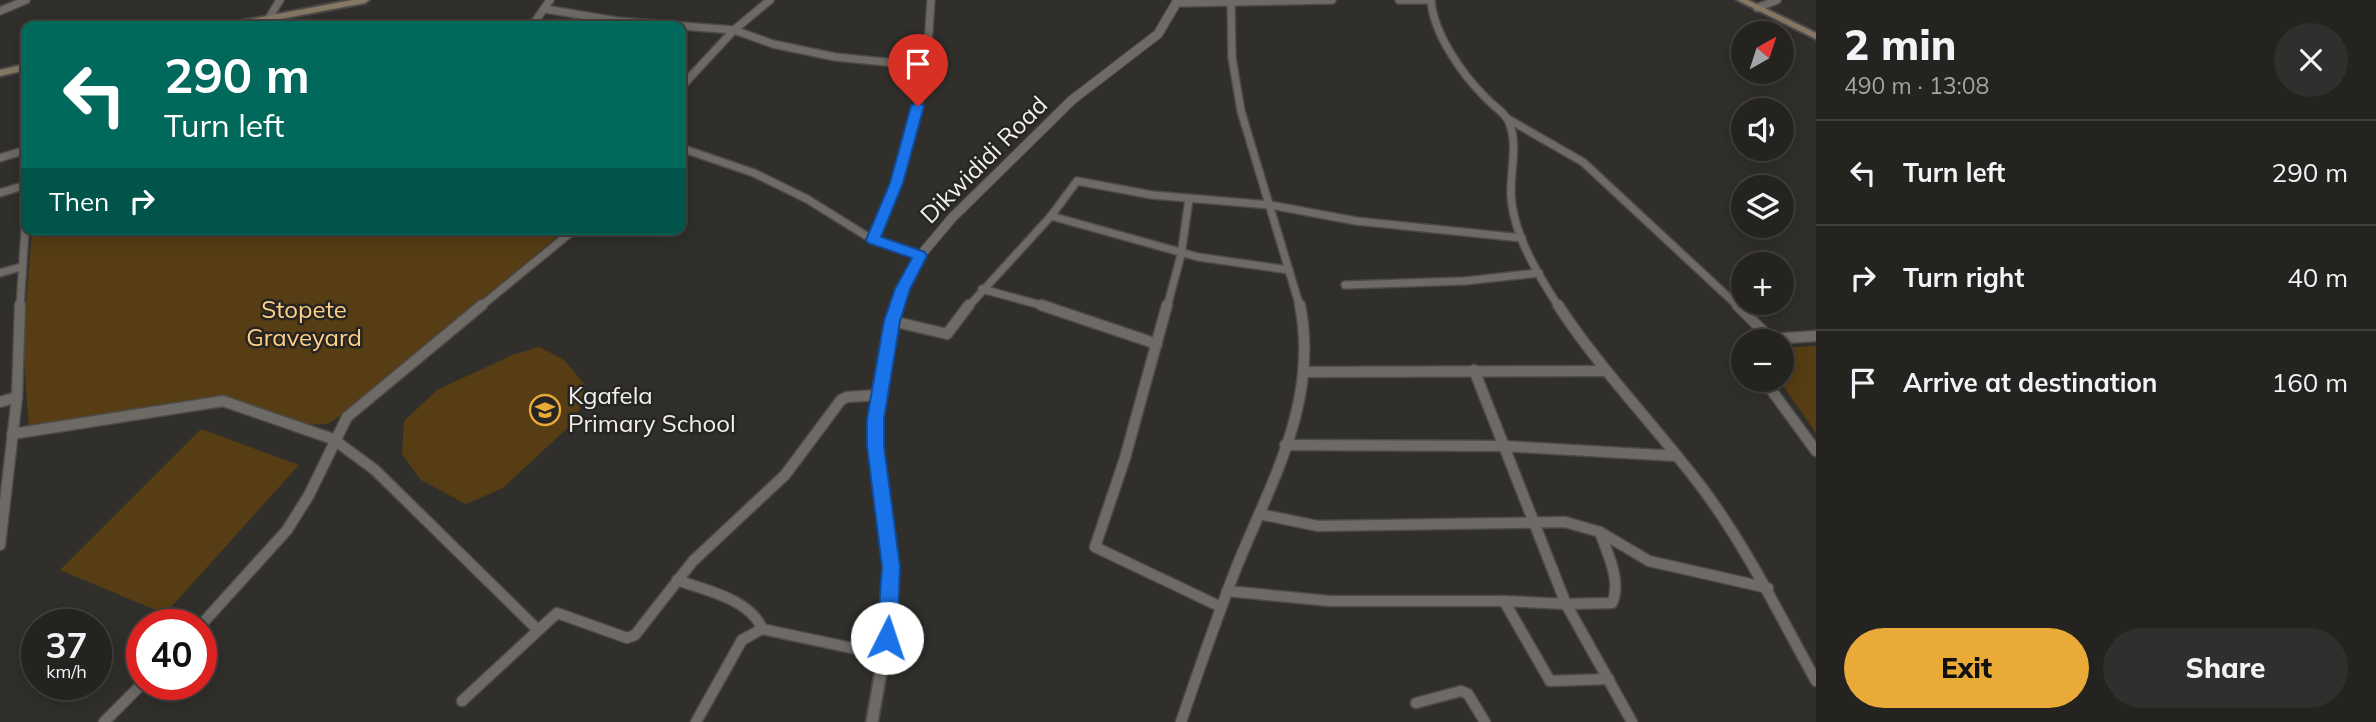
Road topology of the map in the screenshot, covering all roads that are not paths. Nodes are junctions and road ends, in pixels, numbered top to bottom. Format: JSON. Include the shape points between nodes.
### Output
{"nodes":[{"id":1,"x":26,"y":0,"type":"edge"},
{"id":2,"x":280,"y":0,"type":"edge"},
{"id":3,"x":365,"y":0,"type":"edge"},
{"id":4,"x":551,"y":0,"type":"edge"},
{"id":5,"x":770,"y":0,"type":"edge"},
{"id":6,"x":931,"y":0,"type":"edge"},
{"id":7,"x":1332,"y":0,"type":"edge"},
{"id":8,"x":1399,"y":0,"type":"edge"},
{"id":9,"x":1430,"y":0,"type":"edge"},
{"id":10,"x":1741,"y":0,"type":"edge"},
{"id":11,"x":1777,"y":0,"type":"edge"},
{"id":12,"x":1178,"y":1,"type":"edge"},
{"id":13,"x":1231,"y":2,"type":"edge"},
{"id":14,"x":1757,"y":8,"type":"junction"},
{"id":15,"x":545,"y":9,"type":"junction"},
{"id":16,"x":0,"y":11,"type":"edge"},
{"id":17,"x":268,"y":21,"type":"edge"},
{"id":18,"x":271,"y":21,"type":"edge"},
{"id":19,"x":536,"y":21,"type":"edge"},
{"id":20,"x":605,"y":21,"type":"edge"},
{"id":21,"x":686,"y":24,"type":"edge"},
{"id":22,"x":734,"y":30,"type":"junction"},
{"id":23,"x":1816,"y":36,"type":"edge"},
{"id":24,"x":926,"y":66,"type":"junction"},
{"id":25,"x":21,"y":68,"type":"edge"},
{"id":26,"x":0,"y":73,"type":"edge"},
{"id":27,"x":686,"y":82,"type":"edge"},
{"id":28,"x":1508,"y":119,"type":"junction"},
{"id":29,"x":686,"y":150,"type":"edge"},
{"id":30,"x":21,"y":152,"type":"edge"},
{"id":31,"x":0,"y":158,"type":"edge"},
{"id":32,"x":21,"y":187,"type":"edge"},
{"id":33,"x":0,"y":193,"type":"edge"},
{"id":34,"x":1189,"y":200,"type":"junction"},
{"id":35,"x":1270,"y":205,"type":"junction"},
{"id":36,"x":1051,"y":216,"type":"junction"},
{"id":37,"x":24,"y":235,"type":"edge"},
{"id":38,"x":568,"y":235,"type":"edge"},
{"id":39,"x":1522,"y":238,"type":"junction"},
{"id":40,"x":873,"y":240,"type":"junction"},
{"id":41,"x":1181,"y":255,"type":"junction"},
{"id":42,"x":920,"y":256,"type":"junction"},
{"id":43,"x":21,"y":267,"type":"junction"},
{"id":44,"x":1289,"y":270,"type":"junction"},
{"id":45,"x":0,"y":273,"type":"edge"},
{"id":46,"x":1539,"y":273,"type":"junction"},
{"id":47,"x":1345,"y":285,"type":"dead end"},
{"id":48,"x":982,"y":289,"type":"junction"},
{"id":49,"x":892,"y":321,"type":"junction"},
{"id":50,"x":1760,"y":329,"type":"edge"},
{"id":51,"x":1816,"y":336,"type":"edge"},
{"id":52,"x":1794,"y":337,"type":"edge"},
{"id":53,"x":1157,"y":344,"type":"junction"},
{"id":54,"x":1474,"y":370,"type":"junction"},
{"id":55,"x":1603,"y":371,"type":"junction"},
{"id":56,"x":1306,"y":372,"type":"junction"},
{"id":57,"x":1773,"y":392,"type":"edge"},
{"id":58,"x":878,"y":395,"type":"junction"},
{"id":59,"x":17,"y":397,"type":"junction"},
{"id":60,"x":0,"y":402,"type":"edge"},
{"id":61,"x":12,"y":435,"type":"junction"},
{"id":62,"x":333,"y":439,"type":"junction"},
{"id":63,"x":1285,"y":445,"type":"junction"},
{"id":64,"x":1502,"y":446,"type":"junction"},
{"id":65,"x":1816,"y":450,"type":"edge"},
{"id":66,"x":1677,"y":456,"type":"junction"},
{"id":67,"x":1259,"y":514,"type":"junction"},
{"id":68,"x":1536,"y":522,"type":"junction"},
{"id":69,"x":1600,"y":532,"type":"junction"},
{"id":70,"x":0,"y":545,"type":"edge"},
{"id":71,"x":677,"y":580,"type":"junction"},
{"id":72,"x":1768,"y":589,"type":"junction"},
{"id":73,"x":1227,"y":591,"type":"junction"},
{"id":74,"x":1504,"y":601,"type":"junction"},
{"id":75,"x":1566,"y":604,"type":"junction"},
{"id":76,"x":1221,"y":607,"type":"junction"},
{"id":77,"x":215,"y":609,"type":"edge"},
{"id":78,"x":537,"y":629,"type":"junction"},
{"id":79,"x":762,"y":629,"type":"junction"},
{"id":80,"x":885,"y":655,"type":"junction"},
{"id":81,"x":1609,"y":679,"type":"junction"},
{"id":82,"x":1816,"y":681,"type":"edge"},
{"id":83,"x":126,"y":700,"type":"edge"},
{"id":84,"x":462,"y":701,"type":"dead end"},
{"id":85,"x":1416,"y":703,"type":"dead end"},
{"id":86,"x":104,"y":722,"type":"edge"},
{"id":87,"x":696,"y":722,"type":"edge"},
{"id":88,"x":872,"y":722,"type":"edge"},
{"id":89,"x":1181,"y":722,"type":"edge"},
{"id":90,"x":1485,"y":722,"type":"edge"},
{"id":91,"x":1632,"y":722,"type":"edge"}],
"edges":[{"from":1,"to":16,"type":"street"},
{"from":2,"to":17,"type":"street"},
{"from":3,"to":18,"type":"main road"},
{"from":4,"to":15,"type":"street"},
{"from":5,"to":22,"type":"street"},
{"from":6,"to":24,"type":"street"},
{"from":7,"to":13,"type":"street"},
{"from":8,"to":9,"type":"street"},
{"from":9,"to":28,"type":"street","via":[[1467,77]]},
{"from":10,"to":14,"type":"main road"},
{"from":11,"to":14,"type":"street"},
{"from":12,"to":13,"type":"street"},
{"from":12,"to":42,"type":"street","name":"Dikwididi Road","via":[[1158,34],[1042,128]]},
{"from":13,"to":35,"type":"street","via":[[1235,78]]},
{"from":14,"to":23,"type":"main road"},
{"from":15,"to":19,"type":"street"},
{"from":15,"to":20,"type":"street"},
{"from":21,"to":22,"type":"street"},
{"from":22,"to":24,"type":"street","via":[[824,55]]},
{"from":22,"to":27,"type":"street"},
{"from":24,"to":40,"type":"street","via":[[897,183]]},
{"from":25,"to":26,"type":"main road"},
{"from":28,"to":39,"type":"street","via":[[1511,194]]},
{"from":28,"to":50,"type":"street","via":[[1583,162]]},
{"from":29,"to":40,"type":"street","via":[[786,188]]},
{"from":30,"to":31,"type":"street"},
{"from":32,"to":33,"type":"street"},
{"from":34,"to":35,"type":"street"},
{"from":34,"to":36,"type":"street","via":[[1077,181]]},
{"from":34,"to":41,"type":"street"},
{"from":35,"to":39,"type":"street","via":[[1356,221]]},
{"from":35,"to":44,"type":"street"},
{"from":36,"to":41,"type":"street"},
{"from":36,"to":48,"type":"street"},
{"from":37,"to":43,"type":"street"},
{"from":38,"to":62,"type":"street","via":[[355,409]]},
{"from":39,"to":46,"type":"street"},
{"from":40,"to":42,"type":"street"},
{"from":41,"to":44,"type":"street"},
{"from":41,"to":53,"type":"street"},
{"from":42,"to":49,"type":"street","name":"Dikwididi Road"},
{"from":43,"to":45,"type":"street"},
{"from":43,"to":59,"type":"street"},
{"from":44,"to":56,"type":"street","via":[[1306,344]]},
{"from":46,"to":47,"type":"street"},
{"from":46,"to":55,"type":"street"},
{"from":48,"to":49,"type":"street","via":[[947,334]]},
{"from":48,"to":53,"type":"street"},
{"from":49,"to":58,"type":"street","name":"Dikwididi Road"},
{"from":51,"to":52,"type":"street"},
{"from":53,"to":76,"type":"street","via":[[1095,547]]},
{"from":54,"to":55,"type":"street"},
{"from":54,"to":56,"type":"street"},
{"from":54,"to":64,"type":"street"},
{"from":55,"to":66,"type":"street"},
{"from":56,"to":63,"type":"street"},
{"from":57,"to":65,"type":"street"},
{"from":58,"to":71,"type":"street","via":[[841,400],[785,475]]},
{"from":58,"to":80,"type":"street","name":"Dikwididi Road","via":[[876,446],[891,567]]},
{"from":59,"to":60,"type":"street"},
{"from":59,"to":61,"type":"street"},
{"from":61,"to":62,"type":"street","via":[[219,401]]},
{"from":61,"to":70,"type":"street"},
{"from":62,"to":77,"type":"street","via":[[309,496],[286,531]]},
{"from":62,"to":78,"type":"street","via":[[375,470]]},
{"from":63,"to":64,"type":"street"},
{"from":63,"to":67,"type":"street"},
{"from":64,"to":66,"type":"street"},
{"from":64,"to":68,"type":"street"},
{"from":66,"to":72,"type":"street","via":[[1728,524]]},
{"from":67,"to":68,"type":"street","via":[[1318,526]]},
{"from":67,"to":73,"type":"street"},
{"from":68,"to":69,"type":"street","via":[[1564,522]]},
{"from":68,"to":75,"type":"street"},
{"from":69,"to":72,"type":"street","via":[[1649,561]]},
{"from":69,"to":75,"type":"street","via":[[1616,598],[1612,603]]},
{"from":71,"to":78,"type":"street","via":[[631,638],[558,613]]},
{"from":71,"to":79,"type":"street","via":[[741,605],[758,618]]},
{"from":72,"to":82,"type":"street"},
{"from":73,"to":74,"type":"street","via":[[1304,599]]},
{"from":73,"to":76,"type":"street"},
{"from":74,"to":75,"type":"street"},
{"from":74,"to":81,"type":"street","via":[[1550,681]]},
{"from":75,"to":81,"type":"street"},
{"from":76,"to":89,"type":"street"},
{"from":78,"to":84,"type":"street"},
{"from":79,"to":80,"type":"street"},
{"from":79,"to":87,"type":"street","via":[[742,640]]},
{"from":80,"to":88,"type":"street","name":"Dikwididi Road"},
{"from":81,"to":91,"type":"street"},
{"from":83,"to":86,"type":"street"},
{"from":85,"to":90,"type":"street","via":[[1461,691],[1468,694]]}]}
